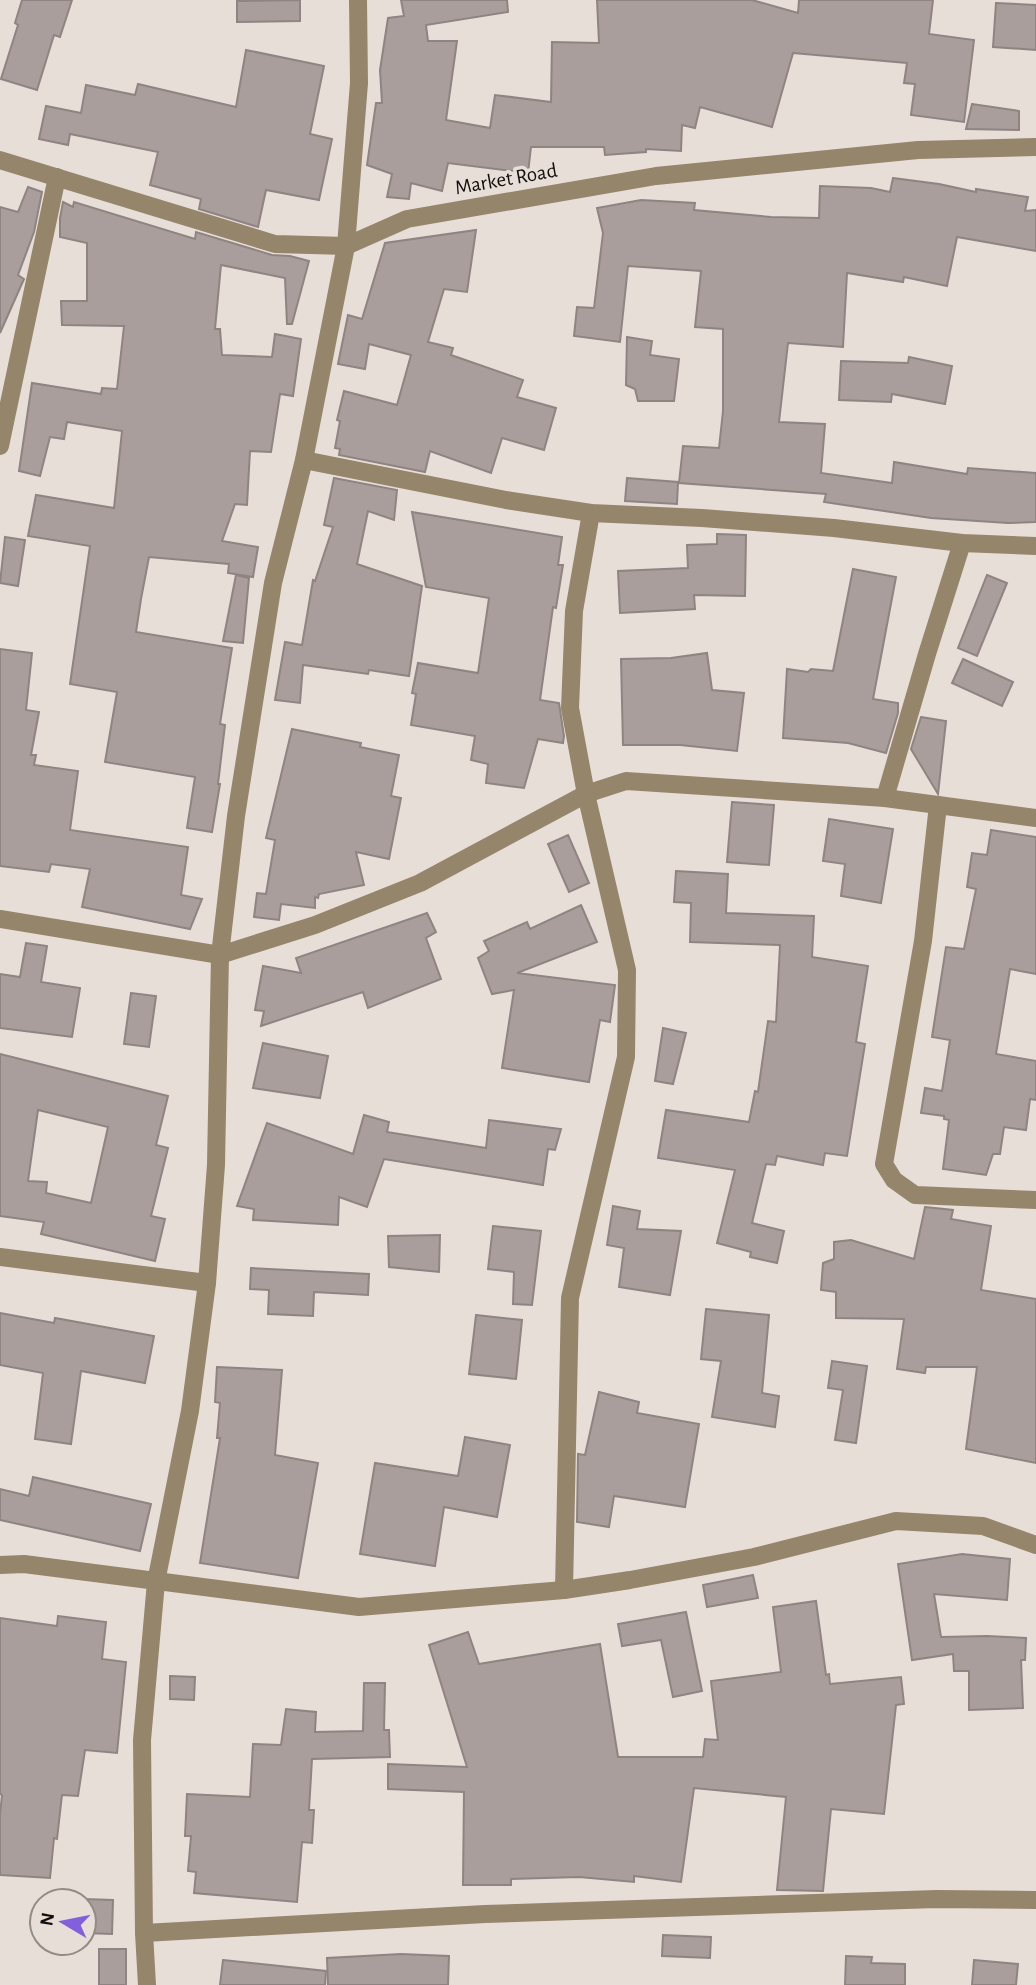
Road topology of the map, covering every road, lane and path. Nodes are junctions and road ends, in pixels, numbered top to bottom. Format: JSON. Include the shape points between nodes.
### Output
{"nodes":[{"id":1,"x":358,"y":0,"type":"edge"},
{"id":2,"x":1036,"y":147,"type":"edge"},
{"id":3,"x":0,"y":160,"type":"edge"},
{"id":4,"x":57,"y":177,"type":"junction"},
{"id":5,"x":346,"y":246,"type":"junction"},
{"id":6,"x":0,"y":446,"type":"edge"},
{"id":7,"x":304,"y":460,"type":"junction"},
{"id":8,"x":591,"y":513,"type":"junction"},
{"id":9,"x":962,"y":543,"type":"junction"},
{"id":10,"x":1036,"y":546,"type":"edge"},
{"id":11,"x":586,"y":794,"type":"junction"},
{"id":12,"x":885,"y":798,"type":"junction"},
{"id":13,"x":938,"y":804,"type":"junction"},
{"id":14,"x":1036,"y":818,"type":"edge"},
{"id":15,"x":0,"y":919,"type":"edge"},
{"id":16,"x":220,"y":955,"type":"junction"},
{"id":17,"x":1036,"y":1200,"type":"edge"},
{"id":18,"x":0,"y":1257,"type":"edge"},
{"id":19,"x":207,"y":1283,"type":"junction"},
{"id":20,"x":1036,"y":1545,"type":"edge"},
{"id":21,"x":0,"y":1565,"type":"edge"},
{"id":22,"x":156,"y":1582,"type":"junction"},
{"id":23,"x":564,"y":1590,"type":"junction"},
{"id":24,"x":1036,"y":1900,"type":"edge"},
{"id":25,"x":144,"y":1933,"type":"junction"},
{"id":26,"x":147,"y":1985,"type":"edge"}],
"edges":[{"from":1,"to":5,"type":"street","via":[[359,83]]},
{"from":2,"to":5,"type":"street","name":"Market Road","via":[[918,150],[656,176],[407,219]]},
{"from":3,"to":4,"type":"street","name":"Market Road"},
{"from":4,"to":5,"type":"street","name":"Market Road","via":[[275,244]]},
{"from":4,"to":6,"type":"street"},
{"from":5,"to":7,"type":"street"},
{"from":7,"to":8,"type":"street"},
{"from":7,"to":16,"type":"street","via":[[273,583],[236,816]]},
{"from":8,"to":9,"type":"street","via":[[768,523]]},
{"from":8,"to":11,"type":"street","via":[[575,611],[570,708]]},
{"from":9,"to":10,"type":"street"},
{"from":9,"to":12,"type":"street"},
{"from":11,"to":12,"type":"street","via":[[626,781]]},
{"from":11,"to":16,"type":"street","via":[[420,883],[315,925]]},
{"from":11,"to":23,"type":"street","via":[[627,970],[626,1057],[570,1298]]},
{"from":12,"to":13,"type":"street"},
{"from":13,"to":14,"type":"street"},
{"from":13,"to":17,"type":"street","via":[[923,941],[884,1164],[894,1180],[915,1195]]},
{"from":15,"to":16,"type":"street"},
{"from":16,"to":19,"type":"street","via":[[216,1166]]},
{"from":18,"to":19,"type":"street"},
{"from":19,"to":22,"type":"street","via":[[190,1411]]},
{"from":20,"to":23,"type":"street","via":[[983,1526],[896,1521],[754,1557]]},
{"from":21,"to":22,"type":"street","via":[[24,1564]]},
{"from":22,"to":23,"type":"street","via":[[359,1607]]},
{"from":22,"to":25,"type":"street","via":[[142,1740]]},
{"from":24,"to":25,"type":"street","via":[[936,1899],[485,1914]]},
{"from":25,"to":26,"type":"street"}]}
